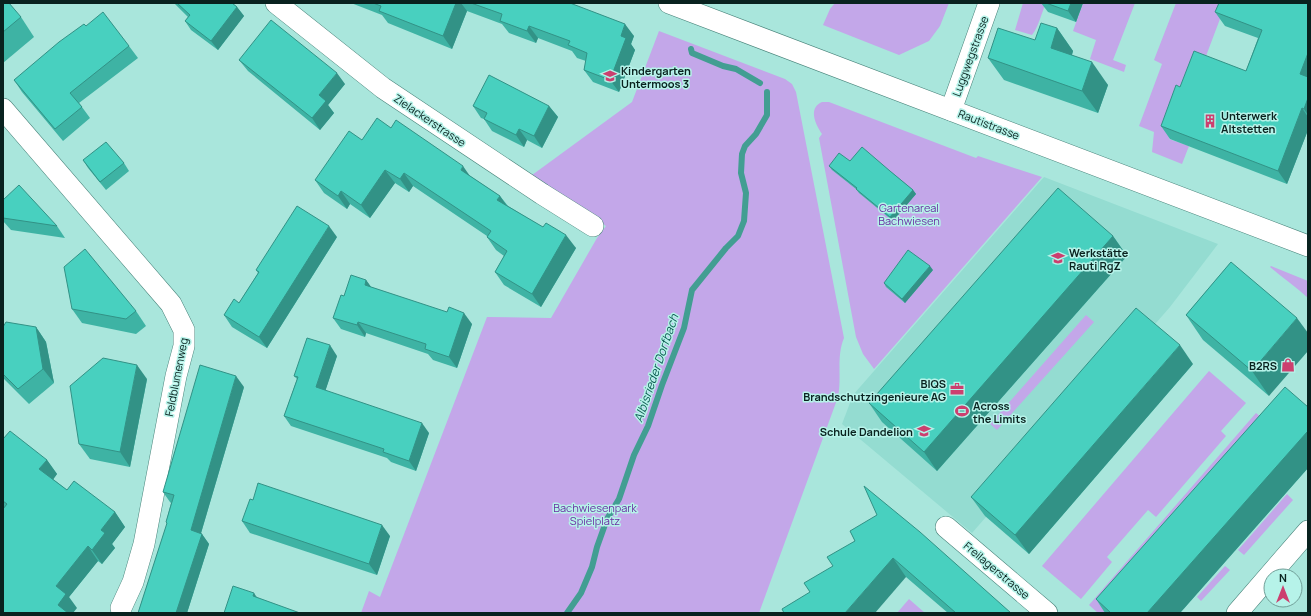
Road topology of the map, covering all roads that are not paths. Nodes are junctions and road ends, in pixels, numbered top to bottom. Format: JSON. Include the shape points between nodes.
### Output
{"nodes":[{"id":1,"x":276,"y":3,"type":"edge"},
{"id":2,"x":669,"y":3,"type":"edge"},
{"id":3,"x":989,"y":3,"type":"edge"},
{"id":4,"x":3,"y":109,"type":"edge"},
{"id":5,"x":951,"y":110,"type":"junction"},
{"id":6,"x":593,"y":226,"type":"dead end"},
{"id":7,"x":1308,"y":246,"type":"edge"},
{"id":8,"x":946,"y":527,"type":"dead end"},
{"id":9,"x":1308,"y":531,"type":"edge"},
{"id":10,"x":121,"y":608,"type":"dead end"},
{"id":11,"x":1048,"y":613,"type":"edge"},
{"id":12,"x":1237,"y":613,"type":"edge"}],
"edges":[{"from":1,"to":6,"type":"street","name":"Zielackerstrasse","via":[[383,88]]},
{"from":2,"to":5,"type":"street","name":"Rautistrasse"},
{"from":3,"to":5,"type":"street","name":"Luggwegstrasse"},
{"from":4,"to":10,"type":"street","name":"Feldblumenweg","via":[[171,304],[184,330],[184,346],[144,544],[133,582]]},
{"from":5,"to":7,"type":"street","name":"Rautistrasse"},
{"from":8,"to":11,"type":"street","name":"Freilagerstrasse"},
{"from":9,"to":12,"type":"street"}]}
